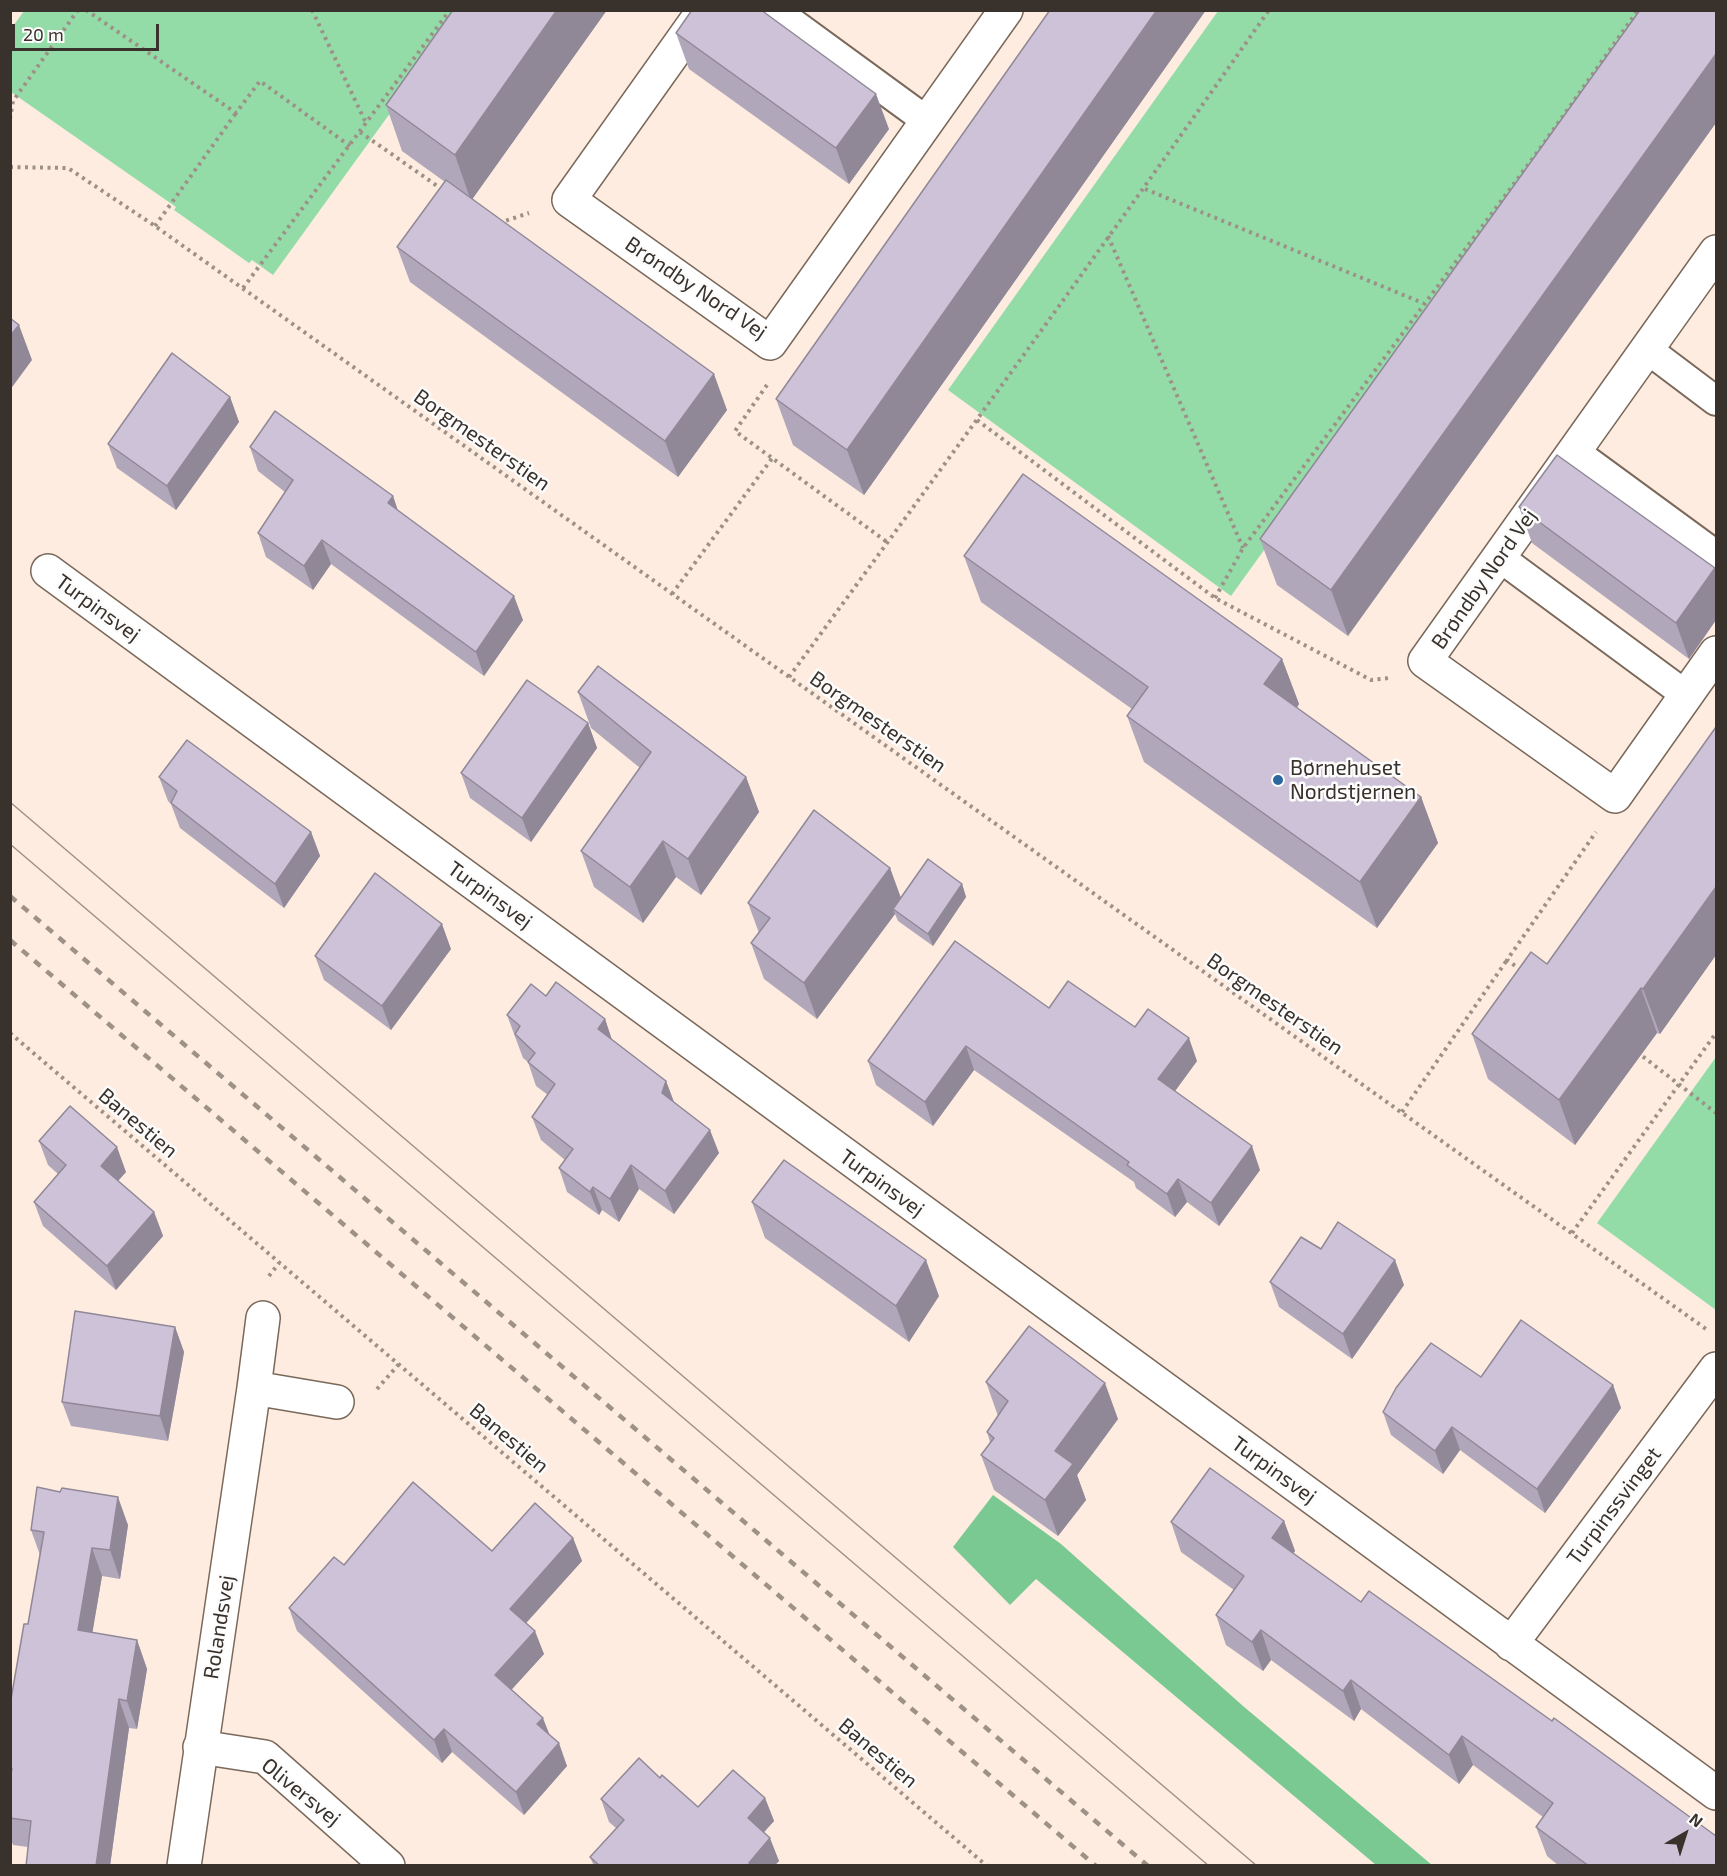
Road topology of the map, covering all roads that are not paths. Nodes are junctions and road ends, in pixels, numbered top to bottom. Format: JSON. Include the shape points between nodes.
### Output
{"nodes":[{"id":1,"x":704,"y":10,"type":"edge"},
{"id":2,"x":775,"y":10,"type":"edge"},
{"id":3,"x":1006,"y":10,"type":"edge"},
{"id":4,"x":927,"y":121,"type":"junction"},
{"id":5,"x":1716,"y":252,"type":"edge"},
{"id":6,"x":1647,"y":349,"type":"junction"},
{"id":7,"x":1716,"y":401,"type":"edge"},
{"id":8,"x":1574,"y":451,"type":"junction"},
{"id":9,"x":1716,"y":555,"type":"edge"},
{"id":10,"x":1499,"y":557,"type":"junction"},
{"id":11,"x":48,"y":571,"type":"dead end"},
{"id":12,"x":1716,"y":653,"type":"edge"},
{"id":13,"x":1686,"y":695,"type":"junction"},
{"id":14,"x":263,"y":1318,"type":"dead end"},
{"id":15,"x":1716,"y":1369,"type":"edge"},
{"id":16,"x":254,"y":1388,"type":"junction"},
{"id":17,"x":337,"y":1402,"type":"dead end"},
{"id":18,"x":1512,"y":1644,"type":"junction"},
{"id":19,"x":201,"y":1747,"type":"junction"},
{"id":20,"x":1716,"y":1793,"type":"edge"},
{"id":21,"x":184,"y":1866,"type":"edge"},
{"id":22,"x":388,"y":1866,"type":"edge"}],
"edges":[{"from":1,"to":4,"type":"street","name":"Brøndby Nord Vej","via":[[569,200],[770,343]]},
{"from":2,"to":4,"type":"lane"},
{"from":3,"to":4,"type":"street","name":"Brøndby Nord Vej"},
{"from":5,"to":6,"type":"street","name":"Brøndby Nord Vej"},
{"from":6,"to":7,"type":"lane"},
{"from":6,"to":8,"type":"street","name":"Brøndby Nord Vej"},
{"from":8,"to":9,"type":"lane"},
{"from":8,"to":10,"type":"street","name":"Brøndby Nord Vej"},
{"from":10,"to":13,"type":"lane"},
{"from":10,"to":13,"type":"street","name":"Brøndby Nord Vej","via":[[1425,661],[1615,796]]},
{"from":11,"to":18,"type":"street","name":"Turpinsvej"},
{"from":12,"to":13,"type":"street","name":"Brøndby Nord Vej"},
{"from":14,"to":16,"type":"street","name":"Rolandsvej"},
{"from":15,"to":18,"type":"street","name":"Turpinssvinget"},
{"from":16,"to":17,"type":"street"},
{"from":16,"to":19,"type":"street","name":"Rolandsvej"},
{"from":18,"to":20,"type":"street","name":"Turpinsvej"},
{"from":19,"to":21,"type":"street","name":"Rolandsvej"},
{"from":19,"to":22,"type":"street","name":"Oliversvej","via":[[265,1757]]}]}
